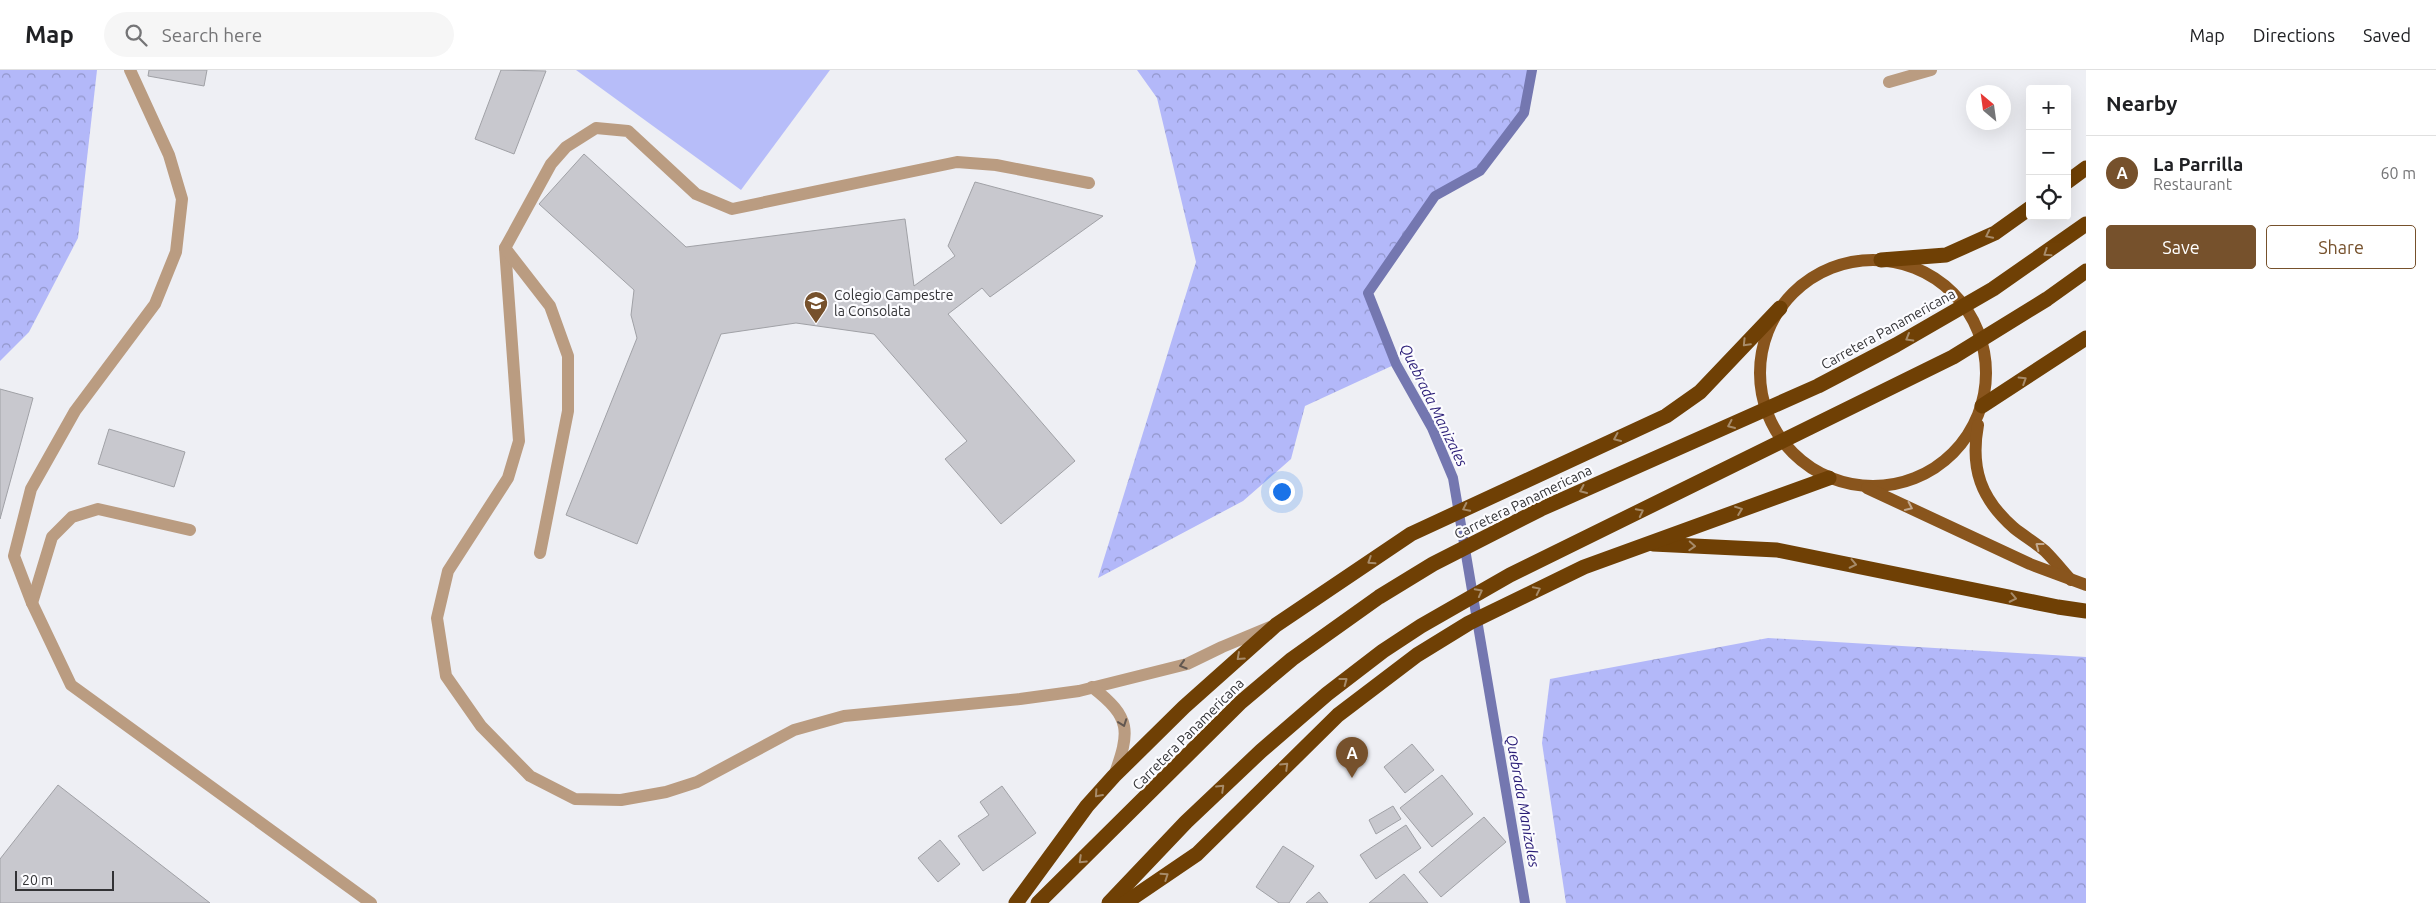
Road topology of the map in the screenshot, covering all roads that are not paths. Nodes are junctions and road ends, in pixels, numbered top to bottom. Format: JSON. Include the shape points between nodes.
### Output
{"nodes":[{"id":1,"x":130,"y":70,"type":"edge"},
{"id":2,"x":1931,"y":70,"type":"edge"},
{"id":3,"x":1890,"y":82,"type":"dead end"},
{"id":4,"x":2086,"y":168,"type":"edge"},
{"id":5,"x":2071,"y":179,"type":"edge"},
{"id":6,"x":1089,"y":183,"type":"dead end"},
{"id":7,"x":2026,"y":211,"type":"edge"},
{"id":8,"x":2086,"y":224,"type":"edge"},
{"id":9,"x":504,"y":248,"type":"junction"},
{"id":10,"x":1881,"y":260,"type":"junction"},
{"id":11,"x":2086,"y":271,"type":"edge"},
{"id":12,"x":1780,"y":308,"type":"junction"},
{"id":13,"x":2086,"y":338,"type":"edge"},
{"id":14,"x":1981,"y":409,"type":"junction"},
{"id":15,"x":1829,"y":478,"type":"junction"},
{"id":16,"x":1864,"y":487,"type":"junction"},
{"id":17,"x":190,"y":530,"type":"dead end"},
{"id":18,"x":1644,"y":544,"type":"junction"},
{"id":19,"x":540,"y":553,"type":"dead end"},
{"id":20,"x":2072,"y":582,"type":"junction"},
{"id":21,"x":2086,"y":585,"type":"edge"},
{"id":22,"x":32,"y":603,"type":"junction"},
{"id":23,"x":2086,"y":611,"type":"edge"},
{"id":24,"x":1276,"y":625,"type":"junction"},
{"id":25,"x":1092,"y":686,"type":"junction"},
{"id":26,"x":1114,"y":776,"type":"junction"},
{"id":27,"x":371,"y":903,"type":"edge"},
{"id":28,"x":1016,"y":903,"type":"edge"},
{"id":29,"x":1038,"y":903,"type":"edge"},
{"id":30,"x":1109,"y":903,"type":"edge"},
{"id":31,"x":1125,"y":903,"type":"edge"}],
"edges":[{"from":1,"to":22,"type":"street","via":[[169,155],[182,199],[176,252],[155,304],[75,411],[31,489],[14,556]]},
{"from":2,"to":3,"type":"street"},
{"from":4,"to":5,"type":"highway"},
{"from":6,"to":9,"type":"street","via":[[996,165],[957,162],[732,209],[696,194],[628,131],[596,128],[566,147],[551,164]]},
{"from":7,"to":10,"type":"highway","one_way":true,"via":[[1995,233],[1946,255]]},
{"from":8,"to":29,"type":"highway","name":"Carretera Panamericana","one_way":true,"via":[[1993,289],[1818,386],[1541,509],[1378,596],[1292,659],[1241,702]]},
{"from":9,"to":19,"type":"street","via":[[550,306],[568,356],[568,411]]},
{"from":9,"to":25,"type":"street","via":[[519,441],[508,478],[448,571],[437,618],[446,676],[481,726],[530,776],[575,798],[621,800],[666,792],[697,782],[794,730],[844,716],[1020,699],[1079,691]]},
{"from":10,"to":12,"type":"main road","via":[[1852,262],[1824,271],[1800,287]]},
{"from":10,"to":14,"type":"main road","via":[[1910,266],[1936,278],[1958,297],[1974,321],[1984,348],[1987,377]]},
{"from":30,"to":11,"type":"highway","one_way":true,"via":[[1260,751],[1383,651],[1462,601],[1953,357]]},
{"from":12,"to":15,"type":"main road","via":[[1765,338],[1759,371],[1763,405],[1777,436],[1800,461]]},
{"from":12,"to":24,"type":"highway","one_way":true,"via":[[1700,392],[1666,416],[1411,534]]},
{"from":14,"to":13,"type":"highway","one_way":true},
{"from":14,"to":16,"type":"main road","via":[[1964,441],[1934,469],[1912,480],[1889,486]]},
{"from":20,"to":14,"type":"main road","one_way":true,"via":[[2045,551],[2001,515],[1984,491],[1976,471],[1974,444]]},
{"from":15,"to":16,"type":"main road"},
{"from":18,"to":15,"type":"highway","one_way":true},
{"from":16,"to":20,"type":"main road","one_way":true},
{"from":17,"to":22,"type":"street","via":[[98,509],[72,517],[52,537]]},
{"from":18,"to":23,"type":"highway","one_way":true,"via":[[1777,550]]},
{"from":31,"to":18,"type":"highway","one_way":true,"via":[[1197,854],[1338,715],[1417,655],[1468,623],[1584,567]]},
{"from":20,"to":21,"type":"main road"},
{"from":22,"to":27,"type":"street","via":[[71,685]]},
{"from":24,"to":25,"type":"street","one_way":true,"via":[[1187,664]]},
{"from":24,"to":26,"type":"highway","one_way":true,"via":[[1184,707]]},
{"from":25,"to":26,"type":"street","one_way":true,"via":[[1112,702],[1124,721],[1126,734]]},
{"from":26,"to":28,"type":"highway","one_way":true,"via":[[1087,806]]}]}
